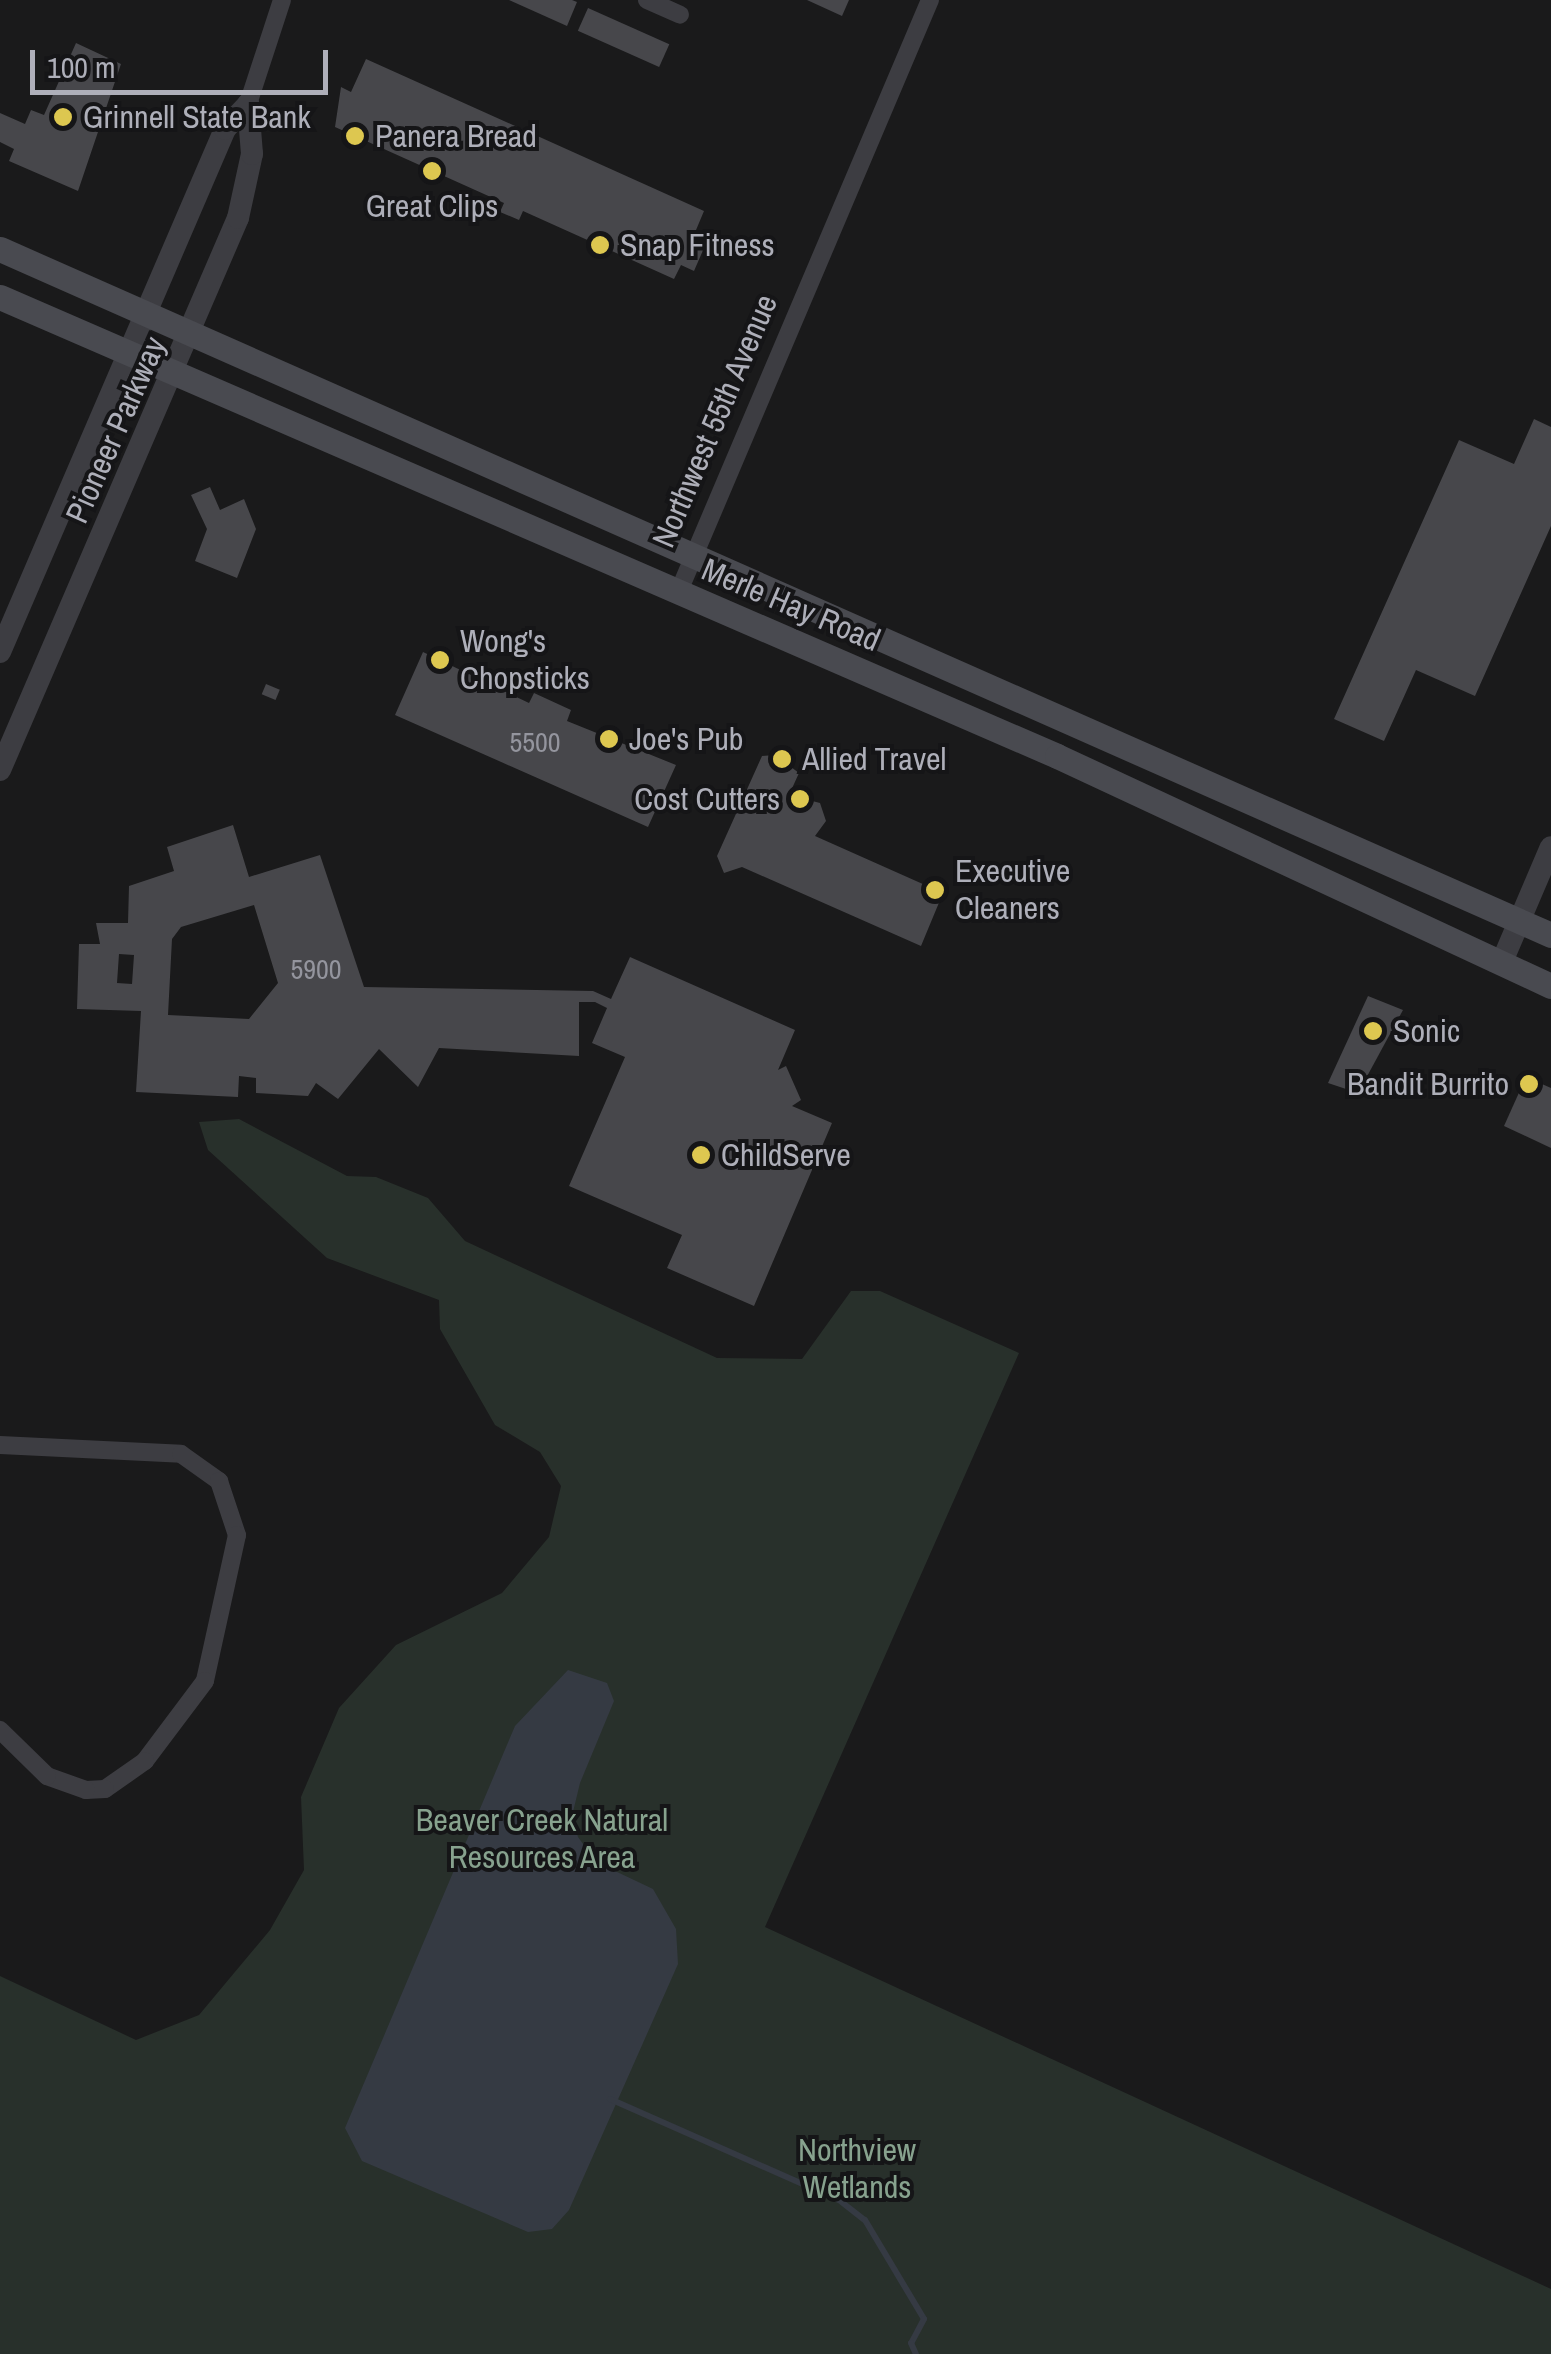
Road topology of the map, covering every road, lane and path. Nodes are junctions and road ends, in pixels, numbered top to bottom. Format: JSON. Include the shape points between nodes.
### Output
{"nodes":[{"id":1,"x":282,"y":0,"type":"edge"},
{"id":2,"x":646,"y":0,"type":"edge"},
{"id":3,"x":930,"y":0,"type":"edge"},
{"id":4,"x":680,"y":15,"type":"dead end"},
{"id":5,"x":248,"y":104,"type":"junction"},
{"id":6,"x":0,"y":249,"type":"edge"},
{"id":7,"x":0,"y":297,"type":"edge"},
{"id":8,"x":150,"y":316,"type":"junction"},
{"id":9,"x":193,"y":336,"type":"junction"},
{"id":10,"x":132,"y":356,"type":"junction"},
{"id":11,"x":176,"y":375,"type":"junction"},
{"id":12,"x":688,"y":558,"type":"junction"},
{"id":13,"x":679,"y":592,"type":"junction"},
{"id":14,"x":0,"y":652,"type":"edge"},
{"id":15,"x":0,"y":770,"type":"edge"},
{"id":16,"x":1551,"y":847,"type":"edge"},
{"id":17,"x":1519,"y":920,"type":"junction"},
{"id":18,"x":1551,"y":935,"type":"edge"},
{"id":19,"x":1500,"y":964,"type":"junction"},
{"id":20,"x":1551,"y":986,"type":"edge"},
{"id":21,"x":0,"y":1446,"type":"edge"},
{"id":22,"x":0,"y":1730,"type":"edge"}],
"edges":[{"from":1,"to":5,"type":"street","name":"Pioneer Parkway"},
{"from":2,"to":4,"type":"street"},
{"from":3,"to":12,"type":"street","name":"Northwest 55th Avenue"},
{"from":5,"to":8,"type":"street","name":"Pioneer Parkway","via":[[224,129]]},
{"from":5,"to":9,"type":"street","name":"Pioneer Parkway","via":[[252,154],[238,218]]},
{"from":6,"to":8,"type":"main road","name":"Merle Hay Road"},
{"from":7,"to":10,"type":"main road","name":"Merle Hay Road"},
{"from":8,"to":9,"type":"main road","name":"Merle Hay Road"},
{"from":8,"to":10,"type":"street","name":"Pioneer Parkway"},
{"from":9,"to":11,"type":"street","name":"Pioneer Parkway"},
{"from":9,"to":12,"type":"main road","name":"Merle Hay Road"},
{"from":10,"to":11,"type":"main road","name":"Merle Hay Road"},
{"from":10,"to":14,"type":"street","name":"Pioneer Parkway"},
{"from":11,"to":13,"type":"main road","name":"Merle Hay Road"},
{"from":11,"to":15,"type":"street","name":"Pioneer Parkway"},
{"from":12,"to":13,"type":"street","name":"Northwest 55th Avenue"},
{"from":12,"to":17,"type":"main road","name":"Merle Hay Road"},
{"from":13,"to":19,"type":"main road","name":"Merle Hay Road"},
{"from":16,"to":17,"type":"street"},
{"from":17,"to":18,"type":"main road","name":"Merle Hay Road"},
{"from":17,"to":19,"type":"street"},
{"from":19,"to":20,"type":"main road","name":"Merle Hay Road"},
{"from":21,"to":22,"type":"street","via":[[181,1454],[219,1481],[237,1535],[205,1682],[145,1761],[105,1789],[86,1790],[47,1776]]}]}
